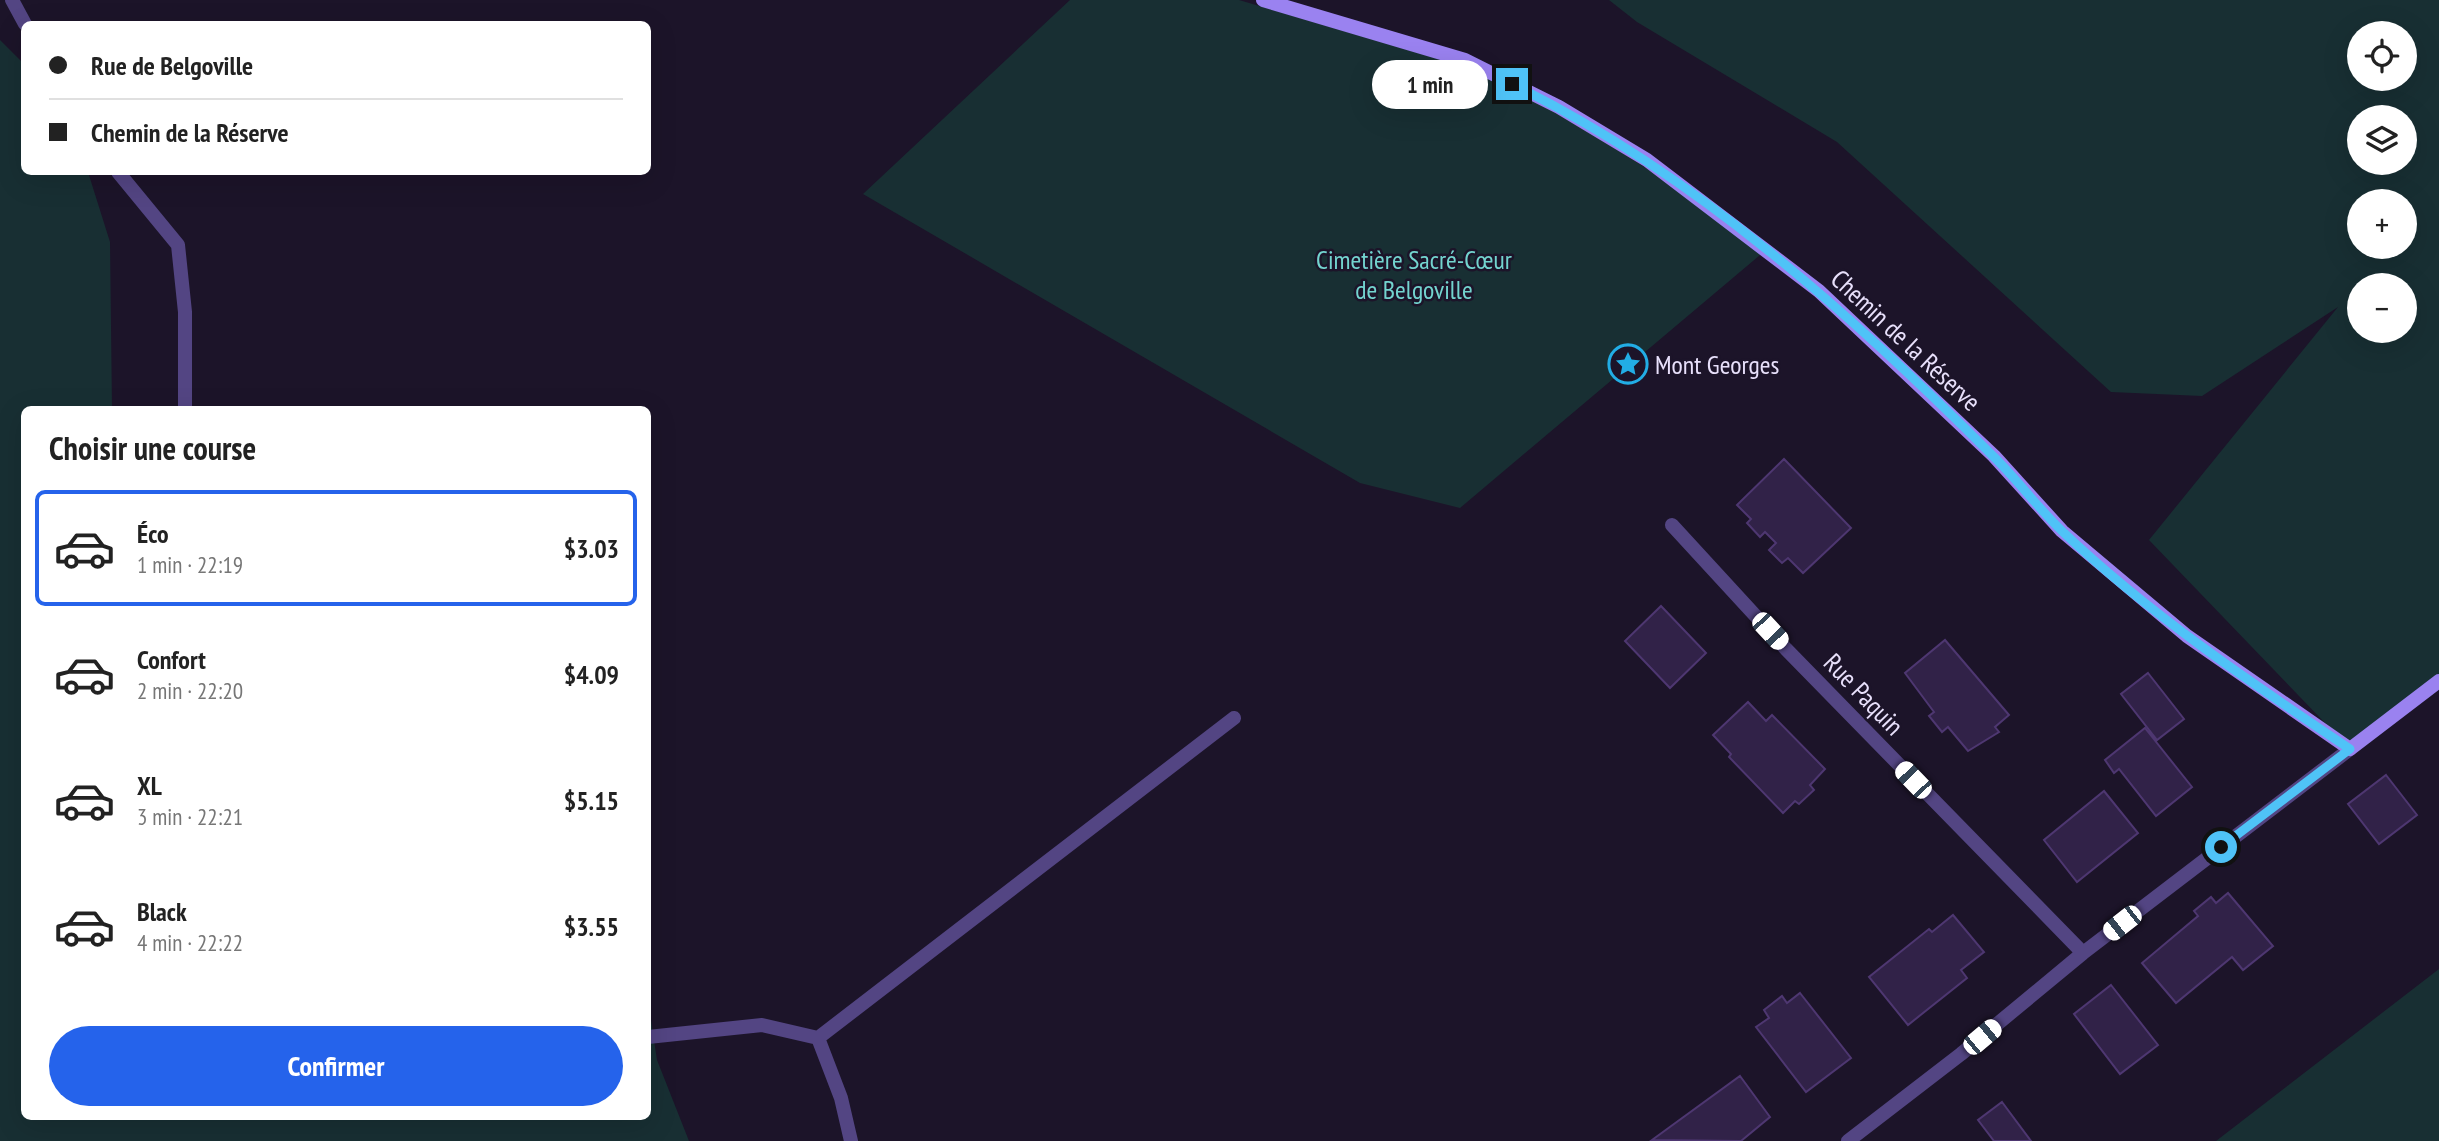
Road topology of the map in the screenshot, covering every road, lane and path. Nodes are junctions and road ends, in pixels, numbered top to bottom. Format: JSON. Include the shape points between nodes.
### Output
{"nodes":[{"id":1,"x":12,"y":0,"type":"edge"},
{"id":2,"x":1263,"y":0,"type":"edge"},
{"id":3,"x":23,"y":21,"type":"edge"},
{"id":4,"x":120,"y":175,"type":"edge"},
{"id":5,"x":185,"y":406,"type":"edge"},
{"id":6,"x":1672,"y":525,"type":"dead end"},
{"id":7,"x":2439,"y":681,"type":"edge"},
{"id":8,"x":1234,"y":718,"type":"dead end"},
{"id":9,"x":2350,"y":749,"type":"junction"},
{"id":10,"x":2083,"y":953,"type":"junction"},
{"id":11,"x":651,"y":1037,"type":"edge"},
{"id":12,"x":818,"y":1038,"type":"junction"},
{"id":13,"x":851,"y":1141,"type":"edge"},
{"id":14,"x":1848,"y":1141,"type":"edge"}],
"edges":[{"from":1,"to":3,"type":"street"},
{"from":2,"to":9,"type":"street","name":"Chemin de la Réserve","via":[[1465,60],[1559,107],[1647,160],[1819,291],[1994,456],[2062,531],[2176,628]]},
{"from":4,"to":5,"type":"street","via":[[178,245],[185,312]]},
{"from":6,"to":10,"type":"street","name":"Rue Paquin","via":[[1786,649]]},
{"from":7,"to":9,"type":"street"},
{"from":8,"to":12,"type":"street"},
{"from":9,"to":10,"type":"street"},
{"from":10,"to":14,"type":"street"},
{"from":11,"to":12,"type":"street","via":[[762,1025]]},
{"from":12,"to":13,"type":"street","via":[[841,1098]]}]}
